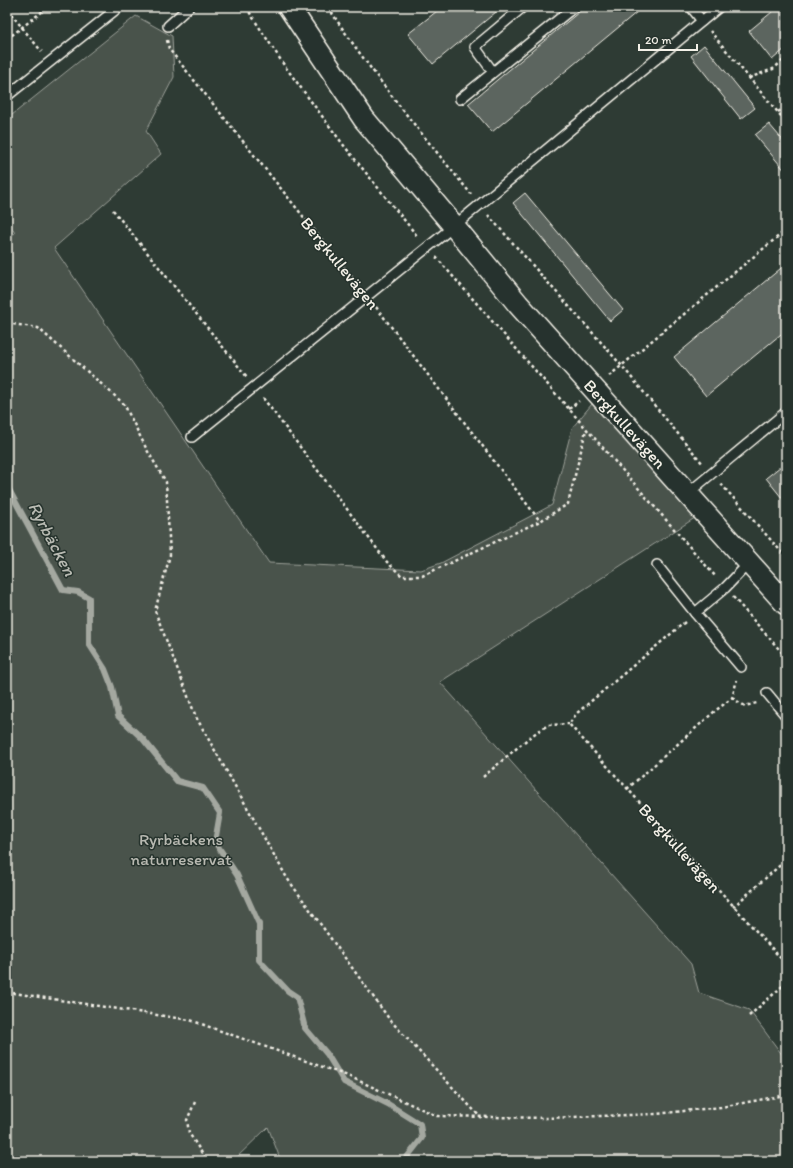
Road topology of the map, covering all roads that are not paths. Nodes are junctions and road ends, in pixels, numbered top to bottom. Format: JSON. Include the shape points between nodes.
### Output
{"nodes":[{"id":1,"x":119,"y":7,"type":"edge"},
{"id":2,"x":189,"y":7,"type":"edge"},
{"id":3,"x":289,"y":7,"type":"edge"},
{"id":4,"x":523,"y":7,"type":"edge"},
{"id":5,"x":574,"y":7,"type":"edge"},
{"id":6,"x":691,"y":7,"type":"edge"},
{"id":7,"x":719,"y":7,"type":"edge"},
{"id":8,"x":702,"y":21,"type":"junction"},
{"id":9,"x":168,"y":26,"type":"road end"},
{"id":10,"x":493,"y":72,"type":"junction"},
{"id":11,"x":7,"y":96,"type":"edge"},
{"id":12,"x":460,"y":99,"type":"dead end"},
{"id":13,"x":454,"y":226,"type":"junction"},
{"id":14,"x":786,"y":412,"type":"edge"},
{"id":15,"x":192,"y":437,"type":"dead end"},
{"id":16,"x":687,"y":494,"type":"junction"},
{"id":17,"x":750,"y":563,"type":"junction"},
{"id":18,"x":657,"y":565,"type":"dead end"},
{"id":19,"x":786,"y":604,"type":"edge"},
{"id":20,"x":695,"y":614,"type":"junction"},
{"id":21,"x":741,"y":667,"type":"road end"},
{"id":22,"x":767,"y":693,"type":"road end"},
{"id":23,"x":786,"y":716,"type":"edge"}],
"edges":[{"from":1,"to":11,"type":"lane"},
{"from":2,"to":9,"type":"lane"},
{"from":3,"to":13,"type":"street","name":"Bergkullevägen","via":[[364,119]]},
{"from":4,"to":10,"type":"lane","via":[[475,47]]},
{"from":5,"to":10,"type":"lane"},
{"from":6,"to":8,"type":"lane"},
{"from":7,"to":8,"type":"lane"},
{"from":8,"to":13,"type":"lane"},
{"from":10,"to":12,"type":"lane"},
{"from":13,"to":15,"type":"lane"},
{"from":13,"to":16,"type":"street","name":"Bergkullevägen","via":[[518,304]]},
{"from":14,"to":16,"type":"lane"},
{"from":16,"to":17,"type":"street","name":"Bergkullevägen"},
{"from":17,"to":19,"type":"street","name":"Bergkullevägen"},
{"from":17,"to":20,"type":"lane"},
{"from":18,"to":20,"type":"lane"},
{"from":20,"to":21,"type":"lane"},
{"from":22,"to":23,"type":"lane"}]}
